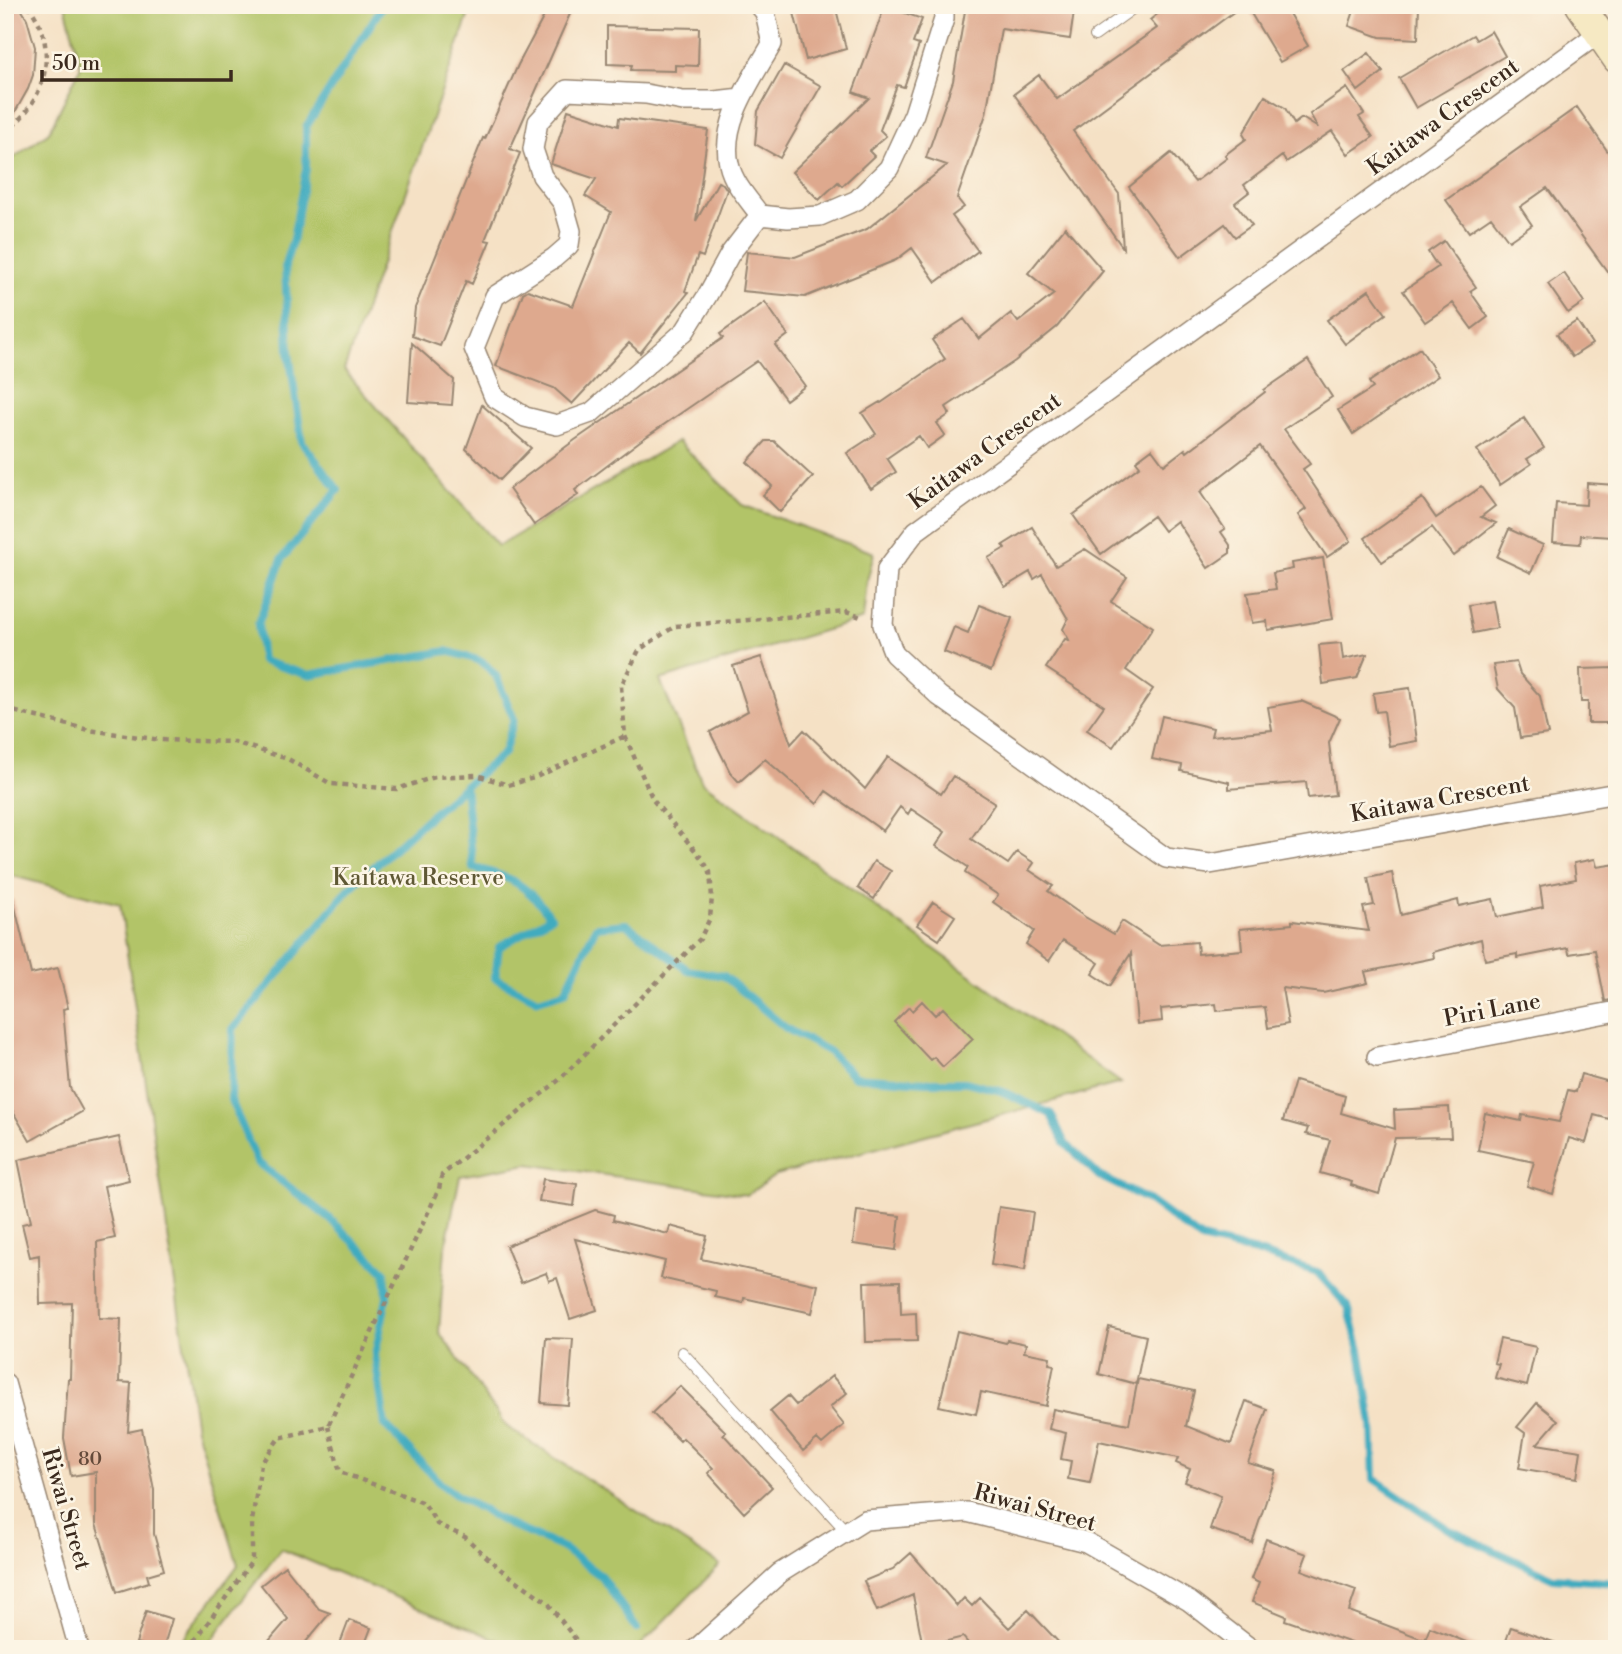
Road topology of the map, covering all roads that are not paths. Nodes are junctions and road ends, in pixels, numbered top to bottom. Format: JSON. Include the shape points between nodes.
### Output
{"nodes":[{"id":1,"x":759,"y":5,"type":"edge"},
{"id":2,"x":944,"y":5,"type":"edge"},
{"id":3,"x":1138,"y":5,"type":"edge"},
{"id":4,"x":1580,"y":5,"type":"edge"},
{"id":5,"x":1599,"y":33,"type":"junction"},
{"id":6,"x":1095,"y":36,"type":"dead end"},
{"id":7,"x":1617,"y":60,"type":"edge"},
{"id":8,"x":741,"y":98,"type":"junction"},
{"id":9,"x":760,"y":215,"type":"junction"},
{"id":10,"x":1617,"y":793,"type":"edge"},
{"id":11,"x":1617,"y":1011,"type":"edge"},
{"id":12,"x":1377,"y":1057,"type":"dead end"},
{"id":13,"x":682,"y":1352,"type":"dead end"},
{"id":14,"x":5,"y":1383,"type":"edge"},
{"id":15,"x":846,"y":1532,"type":"junction"},
{"id":16,"x":79,"y":1649,"type":"edge"},
{"id":17,"x":696,"y":1649,"type":"edge"},
{"id":18,"x":1251,"y":1649,"type":"edge"}],
"edges":[{"from":1,"to":8,"type":"street","via":[[772,44]]},
{"from":2,"to":9,"type":"street","via":[[944,19],[914,114],[890,168],[857,200],[820,216]]},
{"from":3,"to":6,"type":"lane"},
{"from":4,"to":5,"type":"street"},
{"from":5,"to":7,"type":"street"},
{"from":5,"to":10,"type":"street","name":"Kaitawa Crescent","via":[[916,531],[887,569],[883,625],[894,654],[939,696],[1166,858],[1210,864]]},
{"from":8,"to":9,"type":"street","via":[[729,134],[729,165]]},
{"from":8,"to":9,"type":"street","via":[[683,101],[646,93],[567,90],[538,122],[533,149],[542,176],[563,203],[571,230],[569,245],[495,296],[474,348],[494,397],[525,417],[557,425],[591,413],[685,331],[730,254]]},
{"from":11,"to":12,"type":"street","name":"Piri Lane"},
{"from":13,"to":15,"type":"lane"},
{"from":14,"to":16,"type":"street","name":"Riwai Street"},
{"from":15,"to":17,"type":"street","name":"Riwai Street","via":[[780,1573]]},
{"from":15,"to":18,"type":"street","name":"Riwai Street","via":[[865,1520],[967,1512],[1086,1542],[1189,1601]]}]}
